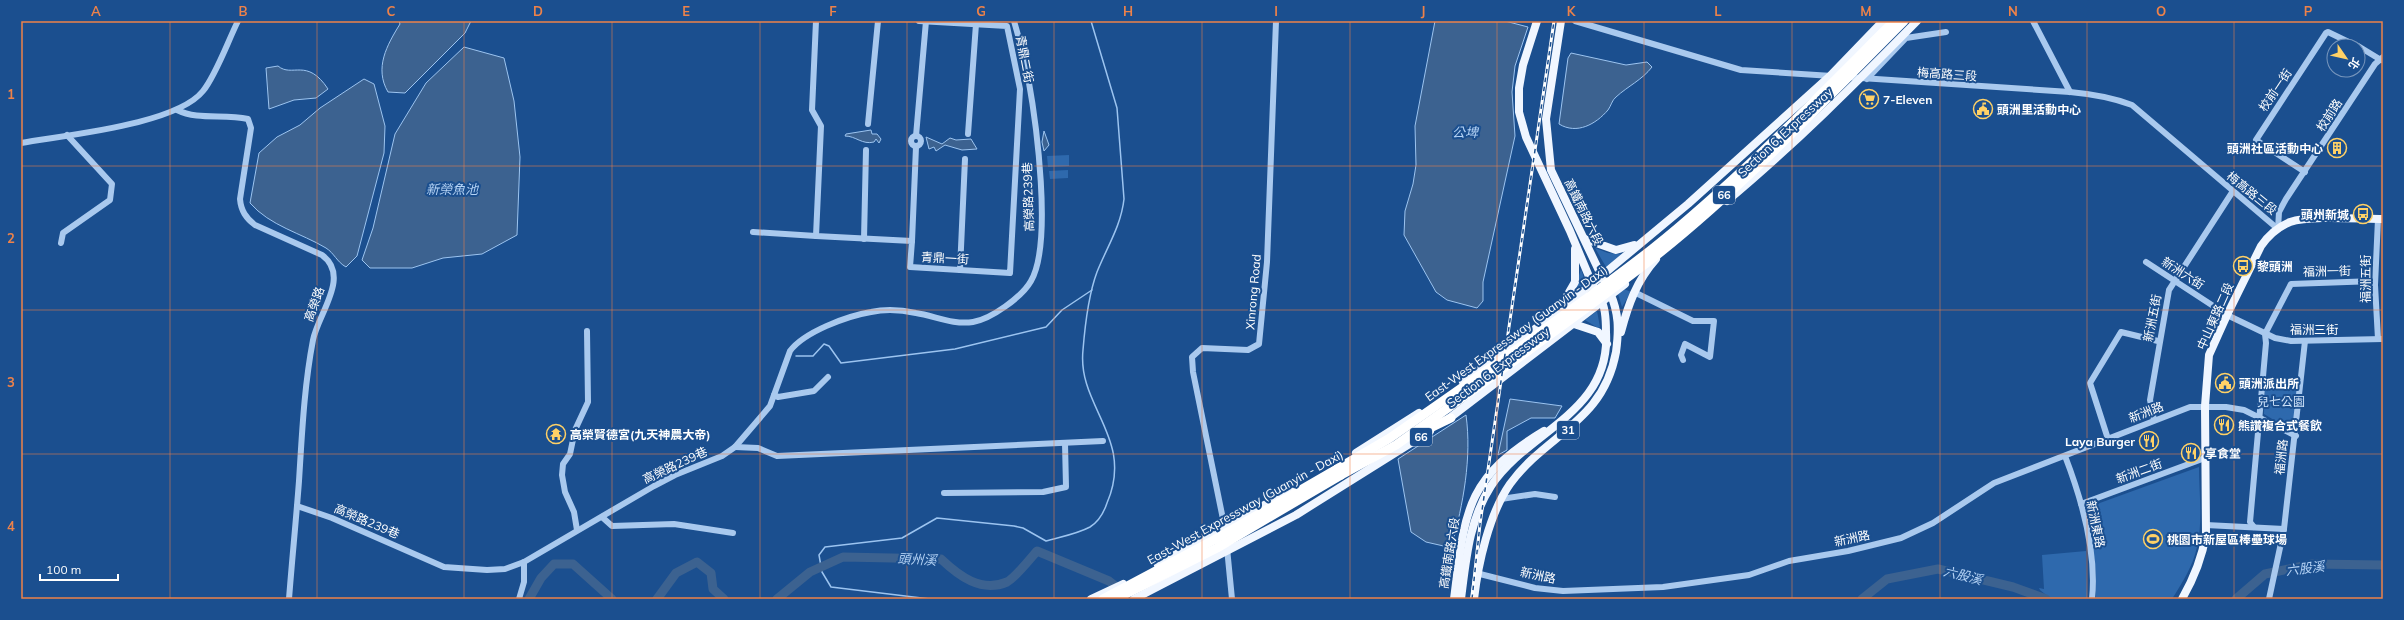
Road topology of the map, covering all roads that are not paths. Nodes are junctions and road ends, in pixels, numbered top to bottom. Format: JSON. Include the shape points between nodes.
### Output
{"nodes":[{"id":1,"x":238,"y":21,"type":"edge"},
{"id":2,"x":816,"y":21,"type":"edge"},
{"id":3,"x":878,"y":21,"type":"edge"},
{"id":4,"x":919,"y":21,"type":"edge"},
{"id":5,"x":926,"y":21,"type":"edge"},
{"id":6,"x":1014,"y":21,"type":"edge"},
{"id":7,"x":1276,"y":21,"type":"edge"},
{"id":8,"x":1537,"y":21,"type":"edge"},
{"id":9,"x":1560,"y":21,"type":"edge"},
{"id":10,"x":1575,"y":21,"type":"edge"},
{"id":11,"x":1883,"y":21,"type":"edge"},
{"id":12,"x":1894,"y":21,"type":"edge"},
{"id":13,"x":1904,"y":21,"type":"edge"},
{"id":14,"x":1916,"y":21,"type":"edge"},
{"id":15,"x":2033,"y":21,"type":"edge"},
{"id":16,"x":976,"y":24,"type":"junction"},
{"id":17,"x":1946,"y":32,"type":"dead end"},
{"id":18,"x":2341,"y":38,"type":"edge"},
{"id":19,"x":2366,"y":50,"type":"edge"},
{"id":20,"x":2382,"y":58,"type":"edge"},
{"id":21,"x":1830,"y":76,"type":"junction"},
{"id":22,"x":1863,"y":79,"type":"junction"},
{"id":23,"x":2070,"y":92,"type":"junction"},
{"id":24,"x":177,"y":110,"type":"junction"},
{"id":25,"x":868,"y":124,"type":"dead end"},
{"id":26,"x":968,"y":134,"type":"dead end"},
{"id":27,"x":67,"y":135,"type":"junction"},
{"id":28,"x":21,"y":143,"type":"edge"},
{"id":29,"x":1018,"y":146,"type":"joint"},
{"id":30,"x":866,"y":150,"type":"dead end"},
{"id":31,"x":965,"y":159,"type":"dead end"},
{"id":32,"x":2305,"y":172,"type":"junction"},
{"id":33,"x":2233,"y":191,"type":"junction"},
{"id":34,"x":2380,"y":219,"type":"edge"},
{"id":35,"x":2278,"y":229,"type":"junction"},
{"id":36,"x":1570,"y":231,"type":"junction"},
{"id":37,"x":753,"y":232,"type":"dead end"},
{"id":38,"x":816,"y":236,"type":"junction"},
{"id":39,"x":864,"y":239,"type":"junction"},
{"id":40,"x":1585,"y":239,"type":"junction"},
{"id":41,"x":1648,"y":239,"type":"junction"},
{"id":42,"x":912,"y":241,"type":"junction"},
{"id":43,"x":61,"y":243,"type":"dead end"},
{"id":44,"x":1658,"y":257,"type":"junction"},
{"id":45,"x":2146,"y":262,"type":"dead end"},
{"id":46,"x":960,"y":270,"type":"junction"},
{"id":47,"x":1601,"y":275,"type":"junction"},
{"id":48,"x":2175,"y":280,"type":"junction"},
{"id":49,"x":2375,"y":281,"type":"junction"},
{"id":50,"x":1591,"y":283,"type":"junction"},
{"id":51,"x":1634,"y":292,"type":"junction"},
{"id":52,"x":1611,"y":296,"type":"junction"},
{"id":53,"x":1603,"y":303,"type":"junction"},
{"id":54,"x":1558,"y":312,"type":"junction"},
{"id":55,"x":2227,"y":315,"type":"junction"},
{"id":56,"x":1574,"y":324,"type":"junction"},
{"id":57,"x":587,"y":331,"type":"dead end"},
{"id":58,"x":2265,"y":334,"type":"junction"},
{"id":59,"x":2381,"y":339,"type":"edge"},
{"id":60,"x":2158,"y":341,"type":"junction"},
{"id":61,"x":2305,"y":341,"type":"junction"},
{"id":62,"x":1607,"y":344,"type":"junction"},
{"id":63,"x":1526,"y":348,"type":"junction"},
{"id":64,"x":1614,"y":360,"type":"junction"},
{"id":65,"x":1683,"y":360,"type":"dead end"},
{"id":66,"x":828,"y":377,"type":"dead end"},
{"id":67,"x":774,"y":395,"type":"junction"},
{"id":68,"x":1441,"y":398,"type":"junction"},
{"id":69,"x":2205,"y":406,"type":"junction"},
{"id":70,"x":1570,"y":414,"type":"junction"},
{"id":71,"x":2260,"y":417,"type":"junction"},
{"id":72,"x":1451,"y":418,"type":"junction"},
{"id":73,"x":2154,"y":420,"type":"junction"},
{"id":74,"x":2296,"y":436,"type":"junction"},
{"id":75,"x":2108,"y":439,"type":"junction"},
{"id":76,"x":1103,"y":441,"type":"dead end"},
{"id":77,"x":1393,"y":441,"type":"junction"},
{"id":78,"x":1065,"y":443,"type":"junction"},
{"id":79,"x":735,"y":447,"type":"junction"},
{"id":80,"x":2065,"y":456,"type":"junction"},
{"id":81,"x":2205,"y":458,"type":"junction"},
{"id":82,"x":1339,"y":472,"type":"junction"},
{"id":83,"x":944,"y":494,"type":"dead end"},
{"id":84,"x":1555,"y":497,"type":"dead end"},
{"id":85,"x":1501,"y":499,"type":"junction"},
{"id":86,"x":2081,"y":504,"type":"junction"},
{"id":87,"x":297,"y":506,"type":"junction"},
{"id":88,"x":602,"y":517,"type":"junction"},
{"id":89,"x":2206,"y":525,"type":"junction"},
{"id":90,"x":1224,"y":526,"type":"junction"},
{"id":91,"x":2254,"y":527,"type":"junction"},
{"id":92,"x":2284,"y":529,"type":"junction"},
{"id":93,"x":577,"y":530,"type":"junction"},
{"id":94,"x":733,"y":533,"type":"dead end"},
{"id":95,"x":1227,"y":550,"type":"junction"},
{"id":96,"x":524,"y":562,"type":"junction"},
{"id":97,"x":1479,"y":576,"type":"junction"},
{"id":98,"x":290,"y":599,"type":"edge"},
{"id":99,"x":519,"y":599,"type":"edge"},
{"id":100,"x":1091,"y":599,"type":"edge"},
{"id":101,"x":1103,"y":599,"type":"edge"},
{"id":102,"x":1116,"y":599,"type":"edge"},
{"id":103,"x":1134,"y":599,"type":"edge"},
{"id":104,"x":1232,"y":599,"type":"edge"},
{"id":105,"x":1454,"y":599,"type":"edge"},
{"id":106,"x":1461,"y":599,"type":"edge"},
{"id":107,"x":1474,"y":599,"type":"edge"},
{"id":108,"x":1479,"y":599,"type":"edge"},
{"id":109,"x":2092,"y":599,"type":"edge"},
{"id":110,"x":2182,"y":599,"type":"edge"},
{"id":111,"x":2270,"y":599,"type":"edge"}],
"edges":[{"from":1,"to":24,"type":"street","via":[[202,92]]},
{"from":2,"to":38,"type":"street","via":[[812,110],[821,126]]},
{"from":3,"to":25,"type":"street"},
{"from":4,"to":5,"type":"street","name":"青鼎二街"},
{"from":5,"to":16,"type":"street","name":"青鼎二街"},
{"from":5,"to":42,"type":"street","via":[[916,136],[911,140],[911,144],[916,147]]},
{"from":6,"to":67,"type":"street","name":"高榮路239巷","via":[[1028,76],[1041,184],[1042,229],[1031,281],[1023,291],[994,314],[972,322],[960,323],[916,313],[882,311],[870,312],[826,327],[795,344],[787,357]]},
{"from":7,"to":90,"type":"street","name":"Xinrong Road","via":[[1267,262],[1259,344],[1248,350],[1202,348],[1192,357]]},
{"from":8,"to":36,"type":"main road","name":"高鐵南路六段","number":"31","via":[[1523,65],[1519,88],[1519,112],[1526,137]]},
{"from":9,"to":40,"type":"main road","name":"高鐵南路六段","number":"31","via":[[1546,119],[1549,154],[1551,170],[1559,190]]},
{"from":10,"to":21,"type":"street","name":"梅高路三段","via":[[1741,70]]},
{"from":11,"to":21,"type":"main road","name":"Section 6, Expressway","number":"66"},
{"from":12,"to":63,"type":"highway","name":"East-West Expressway (Guanyin - Daxi)","number":"66","bridge":true,"via":[[1780,135],[1695,212]]},
{"from":13,"to":63,"type":"highway","name":"East-West Expressway (Guanyin - Daxi)","number":"66","bridge":true,"via":[[1785,140],[1657,255]]},
{"from":14,"to":22,"type":"main road","name":"Section 6, Expressway","number":"66"},
{"from":15,"to":23,"type":"street"},
{"from":16,"to":26,"type":"street"},
{"from":16,"to":29,"type":"street","name":"青鼎二街","via":[[1007,26],[1020,89]]},
{"from":17,"to":22,"type":"street","via":[[1906,38]]},
{"from":18,"to":32,"type":"street","name":"校前一街","via":[[2326,33],[2256,140]]},
{"from":19,"to":20,"type":"street","name":"校前一街"},
{"from":20,"to":32,"type":"street","name":"校前路","via":[[2375,64]]},
{"from":21,"to":22,"type":"street","name":"梅高路三段"},
{"from":21,"to":41,"type":"main road","name":"Section 6, Expressway","number":"66"},
{"from":22,"to":23,"type":"street","name":"梅高路三段"},
{"from":22,"to":44,"type":"main road","name":"Section 6, Expressway","number":"66","via":[[1757,176]]},
{"from":23,"to":33,"type":"street","name":"梅高路三段","via":[[2099,95],[2132,105]]},
{"from":24,"to":27,"type":"street","via":[[134,123]]},
{"from":24,"to":87,"type":"street","name":"高榮路","via":[[189,116],[235,116],[248,119],[251,128],[240,199],[243,213],[255,225],[322,255],[333,267],[332,290],[314,337],[305,383]]},
{"from":27,"to":28,"type":"street"},
{"from":27,"to":43,"type":"street","via":[[112,184],[112,196],[63,233]]},
{"from":29,"to":46,"type":"street","name":"青鼎一街","via":[[1010,273]]},
{"from":30,"to":39,"type":"street"},
{"from":31,"to":46,"type":"street"},
{"from":32,"to":35,"type":"street","name":"校前路","via":[[2279,212]]},
{"from":33,"to":35,"type":"street","name":"梅高路三段"},
{"from":33,"to":48,"type":"street","name":"新洲五街"},
{"from":34,"to":35,"type":"main road","name":"中山東路二段","via":[[2309,219],[2290,222]]},
{"from":34,"to":49,"type":"street","name":"福洲五街"},
{"from":35,"to":55,"type":"main road","name":"中山東路二段","via":[[2261,246]]},
{"from":36,"to":50,"type":"main road","name":"高鐵南路六段","number":"31"},
{"from":36,"to":54,"type":"main road","via":[[1576,255],[1575,282]]},
{"from":37,"to":38,"type":"street","name":"青鼎一街"},
{"from":38,"to":39,"type":"street","name":"青鼎一街"},
{"from":39,"to":42,"type":"street","name":"青鼎一街"},
{"from":40,"to":41,"type":"main road","via":[[1616,250]]},
{"from":40,"to":47,"type":"main road","name":"高鐵南路六段","number":"31"},
{"from":41,"to":47,"type":"main road","name":"Section 6, Expressway","number":"66"},
{"from":42,"to":46,"type":"street","name":"青鼎一街","via":[[910,267]]},
{"from":44,"to":51,"type":"main road","number":"31","via":[[1648,268]]},
{"from":44,"to":52,"type":"main road","name":"Section 6, Expressway","number":"66"},
{"from":45,"to":48,"type":"street","name":"新洲六街"},
{"from":47,"to":50,"type":"main road","name":"Section 6, Expressway","number":"66"},
{"from":47,"to":52,"type":"main road","name":"高鐵南路六段","number":"31"},
{"from":48,"to":55,"type":"street","name":"新洲六街"},
{"from":48,"to":60,"type":"street","name":"新洲五街","via":[[2166,297]]},
{"from":49,"to":58,"type":"street","name":"福洲一街","via":[[2291,284]]},
{"from":49,"to":59,"type":"street","name":"福洲五街"},
{"from":50,"to":53,"type":"main road","name":"高鐵南路六段","number":"31"},
{"from":50,"to":54,"type":"main road","name":"Section 6, Expressway","number":"66"},
{"from":51,"to":64,"type":"main road","number":"31"},
{"from":51,"to":65,"type":"street","via":[[1693,321],[1714,321],[1710,357],[1685,344],[1681,355]]},
{"from":52,"to":53,"type":"main road","name":"Section 6, Expressway","number":"66"},
{"from":52,"to":64,"type":"main road","name":"高鐵南路六段","number":"31","via":[[1620,329]]},
{"from":53,"to":56,"type":"main road","name":"Section 6, Expressway","number":"66"},
{"from":53,"to":62,"type":"main road","name":"高鐵南路六段","number":"31"},
{"from":54,"to":68,"type":"main road","name":"Section 6, Expressway","number":"66"},
{"from":55,"to":58,"type":"street","name":"福洲三街"},
{"from":55,"to":69,"type":"main road","name":"中山東路二段","via":[[2209,355]]},
{"from":56,"to":62,"type":"main road","via":[[1598,332]]},
{"from":56,"to":72,"type":"main road","name":"Section 6, Expressway","number":"66"},
{"from":57,"to":93,"type":"street","via":[[588,402],[575,430],[570,454],[563,464],[562,475]]},
{"from":58,"to":61,"type":"street","name":"福洲三街","via":[[2275,338]]},
{"from":58,"to":71,"type":"street","name":"福洲一街"},
{"from":59,"to":61,"type":"street","name":"福洲三街"},
{"from":60,"to":73,"type":"street","name":"新洲五街","via":[[2150,400]]},
{"from":60,"to":75,"type":"street","via":[[2121,332],[2090,382]]},
{"from":61,"to":74,"type":"street"},
{"from":62,"to":70,"type":"main road","name":"高鐵南路六段","number":"31","via":[[1598,376],[1582,403]]},
{"from":63,"to":77,"type":"highway","name":"East-West Expressway (Guanyin - Daxi)","number":"66"},
{"from":64,"to":85,"type":"main road","name":"高鐵南路六段","number":"31","via":[[1608,380],[1590,409],[1522,470]]},
{"from":66,"to":67,"type":"street","via":[[814,390],[778,397]]},
{"from":67,"to":79,"type":"street","name":"高榮路239巷","via":[[770,406]]},
{"from":68,"to":77,"type":"highway"},
{"from":68,"to":90,"type":"main road","name":"Section 6, Expressway","number":"66","via":[[1314,479]]},
{"from":69,"to":71,"type":"street","name":"福洲路","via":[[2236,408]]},
{"from":69,"to":73,"type":"street","name":"新洲路","via":[[2190,407]]},
{"from":69,"to":81,"type":"main road","name":"中山東路二段"},
{"from":70,"to":105,"type":"main road","name":"高鐵南路六段","number":"31","via":[[1509,453],[1480,485],[1467,514],[1462,535]]},
{"from":70,"to":106,"type":"main road","name":"高鐵南路六段","number":"31","via":[[1518,456],[1491,486],[1472,529]]},
{"from":71,"to":74,"type":"street","name":"福洲路"},
{"from":71,"to":91,"type":"street","name":"福洲一街","via":[[2250,522]]},
{"from":72,"to":77,"type":"highway"},
{"from":72,"to":95,"type":"main road","name":"Section 6, Expressway","number":"66","via":[[1296,515]]},
{"from":73,"to":75,"type":"street","name":"新洲路"},
{"from":74,"to":92,"type":"street","name":"福洲路"},
{"from":75,"to":80,"type":"street","name":"新洲路"},
{"from":76,"to":78,"type":"street"},
{"from":77,"to":82,"type":"highway","name":"East-West Expressway (Guanyin - Daxi)","number":"66"},
{"from":78,"to":79,"type":"street","via":[[777,456],[758,448]]},
{"from":78,"to":83,"type":"street","via":[[1066,487],[1043,492]]},
{"from":79,"to":88,"type":"street","name":"高榮路239巷","via":[[722,456],[659,483]]},
{"from":80,"to":86,"type":"street","name":"新洲東路"},
{"from":80,"to":97,"type":"street","name":"新洲路","via":[[1994,483],[1933,522],[1901,538],[1848,551],[1789,561],[1749,575],[1663,587],[1563,591]]},
{"from":81,"to":86,"type":"street","name":"新洲二街"},
{"from":81,"to":89,"type":"main road","name":"中山東路二段"},
{"from":82,"to":101,"type":"highway","name":"East-West Expressway (Guanyin - Daxi)","number":"66","bridge":true},
{"from":82,"to":102,"type":"highway","name":"East-West Expressway (Guanyin - Daxi)","number":"66","bridge":true,"via":[[1217,548]]},
{"from":84,"to":85,"type":"street","via":[[1535,494]]},
{"from":85,"to":97,"type":"main road","name":"高鐵南路六段","number":"31","via":[[1486,537]]},
{"from":86,"to":109,"type":"street","name":"新洲東路","via":[[2092,557]]},
{"from":87,"to":96,"type":"street","name":"高榮路239巷","via":[[332,518],[444,567],[487,570]]},
{"from":87,"to":98,"type":"street","name":"高榮路"},
{"from":88,"to":93,"type":"street","name":"高榮路239巷"},
{"from":88,"to":94,"type":"street","via":[[612,526],[674,524]]},
{"from":89,"to":91,"type":"street"},
{"from":89,"to":110,"type":"main road","name":"中山東路二段","via":[[2203,555],[2195,577]]},
{"from":90,"to":95,"type":"street","name":"Xinrong Road"},
{"from":90,"to":100,"type":"main road","number":"66","via":[[1131,580]]},
{"from":91,"to":92,"type":"street"},
{"from":92,"to":111,"type":"street","name":"福洲路"},
{"from":93,"to":96,"type":"street","name":"高榮路239巷"},
{"from":95,"to":103,"type":"main road","number":"66"},
{"from":95,"to":104,"type":"street","name":"Xinrong Road"},
{"from":96,"to":99,"type":"street","via":[[524,582]]},
{"from":97,"to":107,"type":"main road","name":"高鐵南路六段","number":"31"},
{"from":97,"to":108,"type":"main road","name":"高鐵南路六段","number":"31"}]}
